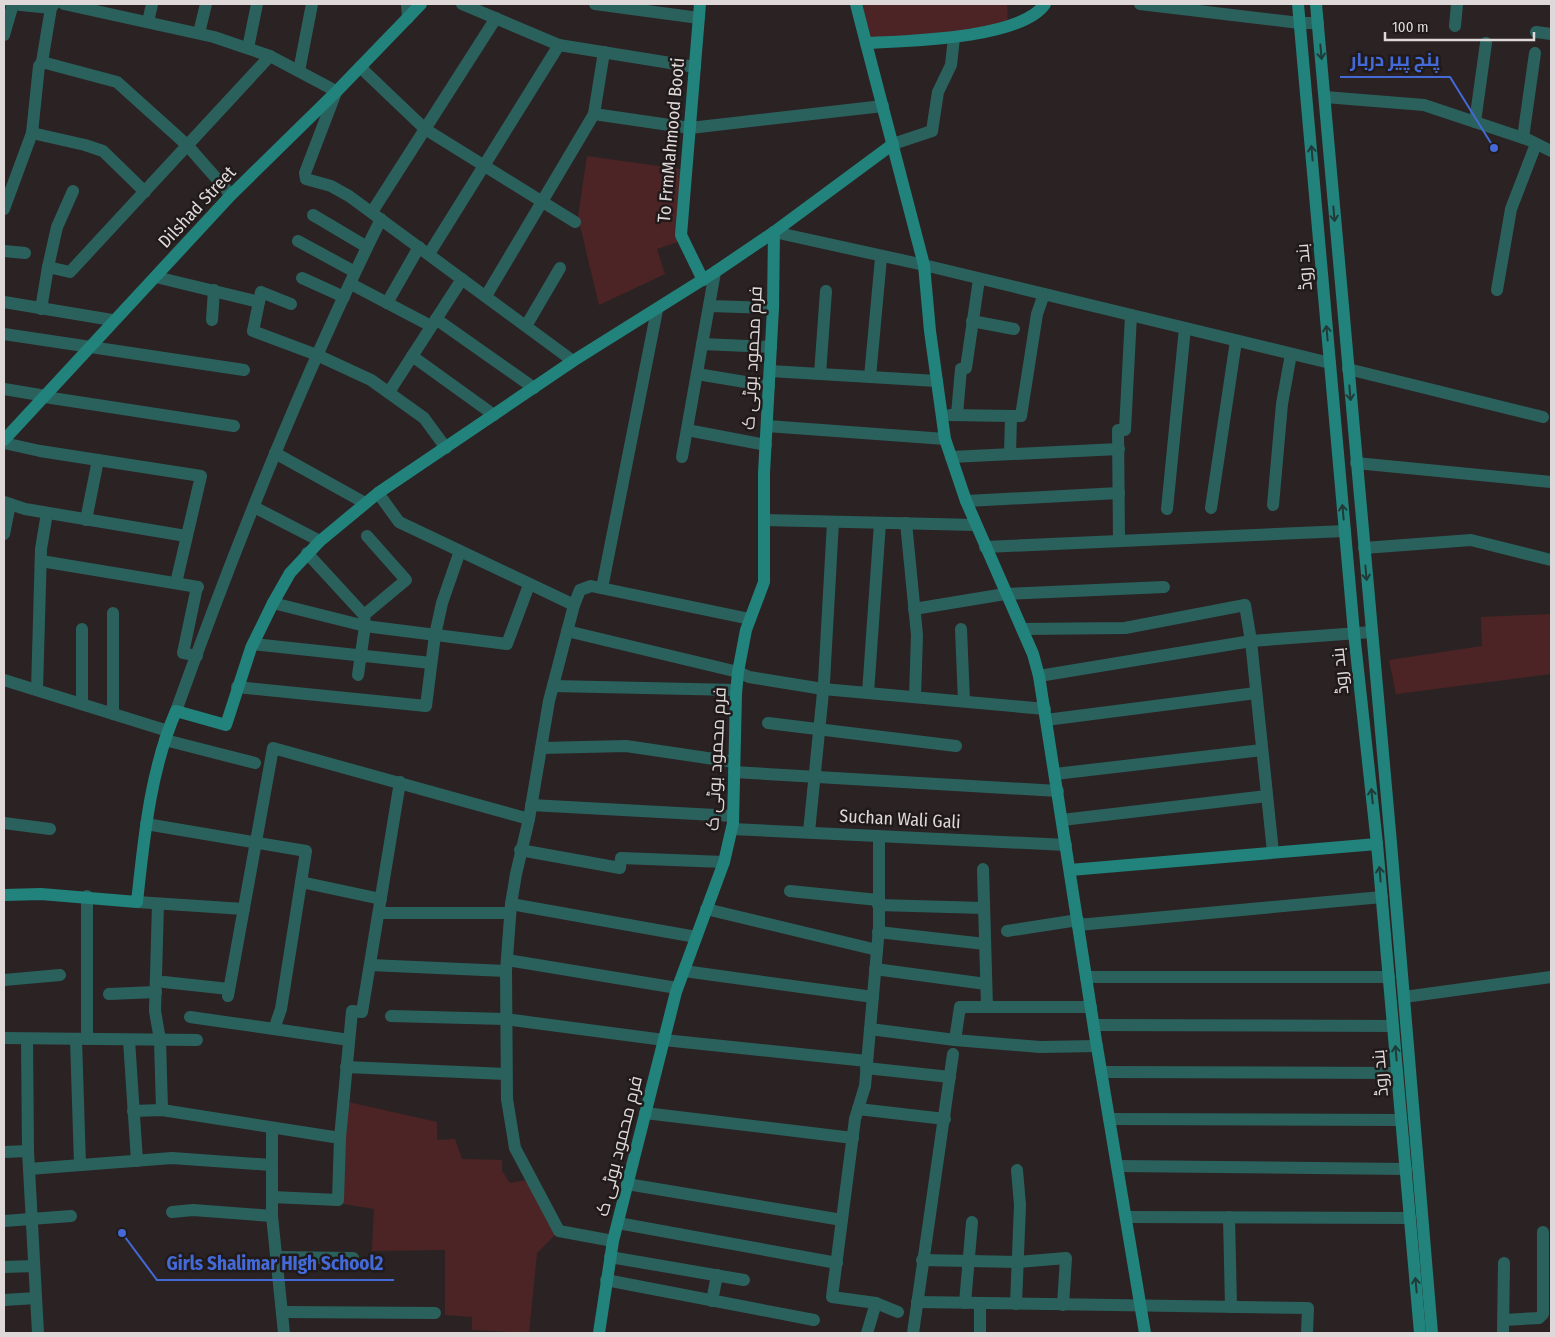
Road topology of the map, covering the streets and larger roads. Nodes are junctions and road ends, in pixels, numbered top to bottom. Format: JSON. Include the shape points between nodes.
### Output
{"nodes":[{"id":1,"x":13,"y":4,"type":"edge"},
{"id":2,"x":64,"y":4,"type":"edge"},
{"id":3,"x":152,"y":4,"type":"edge"},
{"id":4,"x":206,"y":4,"type":"edge"},
{"id":5,"x":257,"y":4,"type":"edge"},
{"id":6,"x":312,"y":4,"type":"edge"},
{"id":7,"x":407,"y":4,"type":"edge"},
{"id":8,"x":421,"y":4,"type":"edge"},
{"id":9,"x":462,"y":4,"type":"edge"},
{"id":10,"x":595,"y":4,"type":"edge"},
{"id":11,"x":700,"y":4,"type":"edge"},
{"id":12,"x":856,"y":4,"type":"edge"},
{"id":13,"x":1045,"y":4,"type":"edge"},
{"id":14,"x":1140,"y":4,"type":"edge"},
{"id":15,"x":1298,"y":4,"type":"edge"},
{"id":16,"x":1316,"y":4,"type":"edge"},
{"id":17,"x":1457,"y":4,"type":"edge"},
{"id":18,"x":53,"y":6,"type":"edge"},
{"id":19,"x":106,"y":8,"type":"edge"},
{"id":20,"x":408,"y":18,"type":"junction"},
{"id":21,"x":496,"y":18,"type":"junction"},
{"id":22,"x":699,"y":18,"type":"junction"},
{"id":23,"x":148,"y":22,"type":"junction"},
{"id":24,"x":1300,"y":23,"type":"junction"},
{"id":25,"x":1318,"y":23,"type":"junction"},
{"id":26,"x":1455,"y":26,"type":"dead end"},
{"id":27,"x":1536,"y":32,"type":"dead end"},
{"id":28,"x":199,"y":34,"type":"junction"},
{"id":29,"x":1551,"y":34,"type":"edge"},
{"id":30,"x":4,"y":35,"type":"edge"},
{"id":31,"x":954,"y":38,"type":"junction"},
{"id":32,"x":866,"y":43,"type":"junction"},
{"id":33,"x":1486,"y":43,"type":"dead end"},
{"id":34,"x":559,"y":45,"type":"junction"},
{"id":35,"x":248,"y":48,"type":"junction"},
{"id":36,"x":604,"y":52,"type":"junction"},
{"id":37,"x":1535,"y":53,"type":"dead end"},
{"id":38,"x":270,"y":56,"type":"junction"},
{"id":39,"x":42,"y":62,"type":"junction"},
{"id":40,"x":695,"y":66,"type":"junction"},
{"id":41,"x":360,"y":67,"type":"junction"},
{"id":42,"x":299,"y":71,"type":"junction"},
{"id":43,"x":336,"y":92,"type":"junction"},
{"id":44,"x":1324,"y":98,"type":"junction"},
{"id":45,"x":883,"y":106,"type":"junction"},
{"id":46,"x":594,"y":114,"type":"junction"},
{"id":47,"x":1474,"y":122,"type":"junction"},
{"id":48,"x":690,"y":128,"type":"junction"},
{"id":49,"x":425,"y":129,"type":"junction"},
{"id":50,"x":32,"y":133,"type":"junction"},
{"id":51,"x":1523,"y":138,"type":"junction"},
{"id":52,"x":892,"y":144,"type":"junction"},
{"id":53,"x":1536,"y":144,"type":"junction"},
{"id":54,"x":187,"y":145,"type":"junction"},
{"id":55,"x":1551,"y":151,"type":"edge"},
{"id":56,"x":483,"y":166,"type":"junction"},
{"id":57,"x":10,"y":179,"type":"edge"},
{"id":58,"x":72,"y":191,"type":"dead end"},
{"id":59,"x":146,"y":192,"type":"junction"},
{"id":60,"x":231,"y":194,"type":"junction"},
{"id":61,"x":542,"y":202,"type":"junction"},
{"id":62,"x":4,"y":208,"type":"edge"},
{"id":63,"x":313,"y":214,"type":"dead end"},
{"id":64,"x":376,"y":216,"type":"junction"},
{"id":65,"x":575,"y":222,"type":"dead end"},
{"id":66,"x":774,"y":232,"type":"junction"},
{"id":67,"x":298,"y":241,"type":"dead end"},
{"id":68,"x":367,"y":247,"type":"junction"},
{"id":69,"x":424,"y":250,"type":"junction"},
{"id":70,"x":4,"y":251,"type":"edge"},
{"id":71,"x":25,"y":254,"type":"dead end"},
{"id":72,"x":881,"y":258,"type":"junction"},
{"id":73,"x":924,"y":265,"type":"junction"},
{"id":74,"x":48,"y":266,"type":"junction"},
{"id":75,"x":560,"y":268,"type":"dead end"},
{"id":76,"x":715,"y":272,"type":"junction"},
{"id":77,"x":156,"y":277,"type":"junction"},
{"id":78,"x":302,"y":278,"type":"dead end"},
{"id":79,"x":353,"y":278,"type":"junction"},
{"id":80,"x":462,"y":279,"type":"junction"},
{"id":81,"x":979,"y":279,"type":"junction"},
{"id":82,"x":703,"y":280,"type":"junction"},
{"id":83,"x":214,"y":290,"type":"junction"},
{"id":84,"x":1498,"y":290,"type":"dead end"},
{"id":85,"x":826,"y":291,"type":"dead end"},
{"id":86,"x":1044,"y":294,"type":"junction"},
{"id":87,"x":486,"y":296,"type":"junction"},
{"id":88,"x":344,"y":297,"type":"junction"},
{"id":89,"x":4,"y":302,"type":"edge"},
{"id":90,"x":259,"y":302,"type":"junction"},
{"id":91,"x":387,"y":303,"type":"junction"},
{"id":92,"x":291,"y":304,"type":"dead end"},
{"id":93,"x":709,"y":306,"type":"junction"},
{"id":94,"x":773,"y":308,"type":"junction"},
{"id":95,"x":41,"y":309,"type":"junction"},
{"id":96,"x":657,"y":310,"type":"junction"},
{"id":97,"x":1131,"y":315,"type":"junction"},
{"id":98,"x":112,"y":320,"type":"junction"},
{"id":99,"x":212,"y":320,"type":"dead end"},
{"id":100,"x":972,"y":321,"type":"junction"},
{"id":101,"x":434,"y":322,"type":"junction"},
{"id":102,"x":526,"y":326,"type":"junction"},
{"id":103,"x":1185,"y":328,"type":"junction"},
{"id":104,"x":1014,"y":329,"type":"dead end"},
{"id":105,"x":4,"y":334,"type":"edge"},
{"id":106,"x":1236,"y":340,"type":"junction"},
{"id":107,"x":702,"y":344,"type":"junction"},
{"id":108,"x":87,"y":347,"type":"junction"},
{"id":109,"x":771,"y":347,"type":"junction"},
{"id":110,"x":1291,"y":354,"type":"junction"},
{"id":111,"x":317,"y":355,"type":"junction"},
{"id":112,"x":412,"y":356,"type":"junction"},
{"id":113,"x":573,"y":361,"type":"junction"},
{"id":114,"x":1330,"y":363,"type":"junction"},
{"id":115,"x":1348,"y":369,"type":"junction"},
{"id":116,"x":244,"y":370,"type":"dead end"},
{"id":117,"x":770,"y":371,"type":"junction"},
{"id":118,"x":697,"y":374,"type":"junction"},
{"id":119,"x":820,"y":374,"type":"junction"},
{"id":120,"x":870,"y":377,"type":"junction"},
{"id":121,"x":937,"y":381,"type":"junction"},
{"id":122,"x":769,"y":386,"type":"junction"},
{"id":123,"x":534,"y":388,"type":"junction"},
{"id":124,"x":4,"y":389,"type":"edge"},
{"id":125,"x":389,"y":392,"type":"junction"},
{"id":126,"x":45,"y":397,"type":"junction"},
{"id":127,"x":957,"y":414,"type":"junction"},
{"id":128,"x":494,"y":415,"type":"junction"},
{"id":129,"x":940,"y":415,"type":"junction"},
{"id":130,"x":1011,"y":416,"type":"junction"},
{"id":131,"x":1543,"y":416,"type":"dead end"},
{"id":132,"x":234,"y":426,"type":"dead end"},
{"id":133,"x":767,"y":426,"type":"junction"},
{"id":134,"x":687,"y":430,"type":"junction"},
{"id":135,"x":945,"y":439,"type":"junction"},
{"id":136,"x":4,"y":441,"type":"edge"},
{"id":137,"x":766,"y":445,"type":"junction"},
{"id":138,"x":446,"y":448,"type":"junction"},
{"id":139,"x":1119,"y":449,"type":"junction"},
{"id":140,"x":275,"y":453,"type":"junction"},
{"id":141,"x":1010,"y":454,"type":"junction"},
{"id":142,"x":682,"y":457,"type":"dead end"},
{"id":143,"x":951,"y":457,"type":"junction"},
{"id":144,"x":98,"y":460,"type":"junction"},
{"id":145,"x":1356,"y":463,"type":"junction"},
{"id":146,"x":1551,"y":482,"type":"edge"},
{"id":147,"x":378,"y":493,"type":"junction"},
{"id":148,"x":1119,"y":493,"type":"junction"},
{"id":149,"x":966,"y":501,"type":"junction"},
{"id":150,"x":7,"y":503,"type":"edge"},
{"id":151,"x":365,"y":503,"type":"junction"},
{"id":152,"x":1274,"y":505,"type":"dead end"},
{"id":153,"x":254,"y":507,"type":"junction"},
{"id":154,"x":1211,"y":508,"type":"dead end"},
{"id":155,"x":1167,"y":509,"type":"dead end"},
{"id":156,"x":47,"y":513,"type":"junction"},
{"id":157,"x":86,"y":520,"type":"junction"},
{"id":158,"x":764,"y":520,"type":"junction"},
{"id":159,"x":833,"y":522,"type":"junction"},
{"id":160,"x":880,"y":523,"type":"junction"},
{"id":161,"x":906,"y":524,"type":"junction"},
{"id":162,"x":976,"y":525,"type":"junction"},
{"id":163,"x":1345,"y":531,"type":"junction"},
{"id":164,"x":4,"y":534,"type":"edge"},
{"id":165,"x":186,"y":536,"type":"junction"},
{"id":166,"x":368,"y":536,"type":"dead end"},
{"id":167,"x":320,"y":541,"type":"junction"},
{"id":168,"x":1119,"y":541,"type":"junction"},
{"id":169,"x":985,"y":547,"type":"junction"},
{"id":170,"x":1364,"y":548,"type":"junction"},
{"id":171,"x":460,"y":552,"type":"junction"},
{"id":172,"x":308,"y":553,"type":"junction"},
{"id":173,"x":1551,"y":560,"type":"edge"},
{"id":174,"x":41,"y":561,"type":"junction"},
{"id":175,"x":176,"y":583,"type":"junction"},
{"id":176,"x":529,"y":585,"type":"junction"},
{"id":177,"x":1164,"y":587,"type":"dead end"},
{"id":178,"x":602,"y":588,"type":"junction"},
{"id":179,"x":1005,"y":594,"type":"junction"},
{"id":180,"x":273,"y":603,"type":"junction"},
{"id":181,"x":574,"y":605,"type":"junction"},
{"id":182,"x":914,"y":609,"type":"junction"},
{"id":183,"x":114,"y":613,"type":"dead end"},
{"id":184,"x":750,"y":619,"type":"junction"},
{"id":185,"x":364,"y":621,"type":"junction"},
{"id":186,"x":960,"y":628,"type":"dead end"},
{"id":187,"x":82,"y":629,"type":"dead end"},
{"id":188,"x":1022,"y":629,"type":"junction"},
{"id":189,"x":567,"y":631,"type":"junction"},
{"id":190,"x":1372,"y":632,"type":"junction"},
{"id":191,"x":1354,"y":633,"type":"junction"},
{"id":192,"x":434,"y":635,"type":"junction"},
{"id":193,"x":1251,"y":641,"type":"junction"},
{"id":194,"x":253,"y":644,"type":"junction"},
{"id":195,"x":361,"y":655,"type":"junction"},
{"id":196,"x":197,"y":656,"type":"junction"},
{"id":197,"x":431,"y":663,"type":"junction"},
{"id":198,"x":738,"y":672,"type":"junction"},
{"id":199,"x":358,"y":675,"type":"dead end"},
{"id":200,"x":1039,"y":676,"type":"junction"},
{"id":201,"x":4,"y":680,"type":"edge"},
{"id":202,"x":553,"y":686,"type":"junction"},
{"id":203,"x":237,"y":687,"type":"junction"},
{"id":204,"x":823,"y":689,"type":"junction"},
{"id":205,"x":36,"y":690,"type":"junction"},
{"id":206,"x":736,"y":690,"type":"junction"},
{"id":207,"x":868,"y":693,"type":"junction"},
{"id":208,"x":1256,"y":693,"type":"junction"},
{"id":209,"x":915,"y":697,"type":"junction"},
{"id":210,"x":964,"y":702,"type":"junction"},
{"id":211,"x":82,"y":704,"type":"junction"},
{"id":212,"x":176,"y":711,"type":"junction"},
{"id":213,"x":113,"y":714,"type":"junction"},
{"id":214,"x":1046,"y":714,"type":"junction"},
{"id":215,"x":768,"y":724,"type":"dead end"},
{"id":216,"x":819,"y":730,"type":"junction"},
{"id":217,"x":166,"y":736,"type":"junction"},
{"id":218,"x":956,"y":746,"type":"dead end"},
{"id":219,"x":541,"y":748,"type":"junction"},
{"id":220,"x":1262,"y":750,"type":"junction"},
{"id":221,"x":255,"y":763,"type":"dead end"},
{"id":222,"x":734,"y":767,"type":"junction"},
{"id":223,"x":1055,"y":774,"type":"junction"},
{"id":224,"x":815,"y":776,"type":"junction"},
{"id":225,"x":400,"y":782,"type":"junction"},
{"id":226,"x":1058,"y":791,"type":"junction"},
{"id":227,"x":1267,"y":796,"type":"junction"},
{"id":228,"x":531,"y":805,"type":"junction"},
{"id":229,"x":734,"y":816,"type":"junction"},
{"id":230,"x":529,"y":819,"type":"junction"},
{"id":231,"x":1062,"y":820,"type":"junction"},
{"id":232,"x":4,"y":823,"type":"edge"},
{"id":233,"x":146,"y":824,"type":"junction"},
{"id":234,"x":50,"y":829,"type":"dead end"},
{"id":235,"x":732,"y":830,"type":"junction"},
{"id":236,"x":809,"y":832,"type":"junction"},
{"id":237,"x":878,"y":836,"type":"junction"},
{"id":238,"x":256,"y":843,"type":"junction"},
{"id":239,"x":1377,"y":844,"type":"junction"},
{"id":240,"x":1066,"y":845,"type":"junction"},
{"id":241,"x":520,"y":850,"type":"junction"},
{"id":242,"x":1273,"y":852,"type":"junction"},
{"id":243,"x":724,"y":862,"type":"junction"},
{"id":244,"x":982,"y":869,"type":"dead end"},
{"id":245,"x":1070,"y":870,"type":"junction"},
{"id":246,"x":301,"y":882,"type":"junction"},
{"id":247,"x":790,"y":891,"type":"dead end"},
{"id":248,"x":4,"y":895,"type":"edge"},
{"id":249,"x":87,"y":896,"type":"junction"},
{"id":250,"x":1382,"y":897,"type":"junction"},
{"id":251,"x":381,"y":899,"type":"junction"},
{"id":252,"x":137,"y":902,"type":"junction"},
{"id":253,"x":878,"y":902,"type":"junction"},
{"id":254,"x":158,"y":904,"type":"junction"},
{"id":255,"x":984,"y":908,"type":"junction"},
{"id":256,"x":244,"y":909,"type":"junction"},
{"id":257,"x":511,"y":909,"type":"junction"},
{"id":258,"x":706,"y":909,"type":"junction"},
{"id":259,"x":379,"y":912,"type":"junction"},
{"id":260,"x":1078,"y":923,"type":"junction"},
{"id":261,"x":1007,"y":931,"type":"dead end"},
{"id":262,"x":878,"y":932,"type":"junction"},
{"id":263,"x":696,"y":938,"type":"junction"},
{"id":264,"x":985,"y":944,"type":"junction"},
{"id":265,"x":877,"y":950,"type":"junction"},
{"id":266,"x":370,"y":965,"type":"junction"},
{"id":267,"x":507,"y":965,"type":"junction"},
{"id":268,"x":875,"y":970,"type":"junction"},
{"id":269,"x":684,"y":971,"type":"junction"},
{"id":270,"x":60,"y":975,"type":"dead end"},
{"id":271,"x":1086,"y":976,"type":"junction"},
{"id":272,"x":1551,"y":976,"type":"edge"},
{"id":273,"x":1389,"y":977,"type":"junction"},
{"id":274,"x":4,"y":980,"type":"edge"},
{"id":275,"x":164,"y":982,"type":"dead end"},
{"id":276,"x":986,"y":984,"type":"junction"},
{"id":277,"x":678,"y":988,"type":"junction"},
{"id":278,"x":156,"y":992,"type":"junction"},
{"id":279,"x":109,"y":994,"type":"dead end"},
{"id":280,"x":873,"y":997,"type":"junction"},
{"id":281,"x":1404,"y":997,"type":"junction"},
{"id":282,"x":987,"y":1007,"type":"junction"},
{"id":283,"x":1091,"y":1008,"type":"junction"},
{"id":284,"x":391,"y":1016,"type":"dead end"},
{"id":285,"x":190,"y":1017,"type":"dead end"},
{"id":286,"x":505,"y":1019,"type":"junction"},
{"id":287,"x":1094,"y":1025,"type":"junction"},
{"id":288,"x":1393,"y":1026,"type":"junction"},
{"id":289,"x":274,"y":1029,"type":"junction"},
{"id":290,"x":870,"y":1029,"type":"junction"},
{"id":291,"x":4,"y":1038,"type":"edge"},
{"id":292,"x":28,"y":1039,"type":"junction"},
{"id":293,"x":82,"y":1039,"type":"junction"},
{"id":294,"x":129,"y":1040,"type":"junction"},
{"id":295,"x":160,"y":1040,"type":"junction"},
{"id":296,"x":197,"y":1040,"type":"dead end"},
{"id":297,"x":349,"y":1040,"type":"junction"},
{"id":298,"x":664,"y":1040,"type":"junction"},
{"id":299,"x":955,"y":1040,"type":"junction"},
{"id":300,"x":1097,"y":1046,"type":"junction"},
{"id":301,"x":953,"y":1054,"type":"dead end"},
{"id":302,"x":867,"y":1064,"type":"junction"},
{"id":303,"x":346,"y":1067,"type":"junction"},
{"id":304,"x":1102,"y":1072,"type":"junction"},
{"id":305,"x":1397,"y":1073,"type":"junction"},
{"id":306,"x":506,"y":1074,"type":"junction"},
{"id":307,"x":950,"y":1077,"type":"junction"},
{"id":308,"x":162,"y":1110,"type":"junction"},
{"id":309,"x":858,"y":1110,"type":"junction"},
{"id":310,"x":133,"y":1111,"type":"junction"},
{"id":311,"x":645,"y":1113,"type":"junction"},
{"id":312,"x":944,"y":1119,"type":"junction"},
{"id":313,"x":1109,"y":1119,"type":"junction"},
{"id":314,"x":1402,"y":1120,"type":"junction"},
{"id":315,"x":272,"y":1128,"type":"junction"},
{"id":316,"x":340,"y":1138,"type":"junction"},
{"id":317,"x":853,"y":1138,"type":"junction"},
{"id":318,"x":28,"y":1151,"type":"junction"},
{"id":319,"x":4,"y":1152,"type":"edge"},
{"id":320,"x":137,"y":1161,"type":"junction"},
{"id":321,"x":80,"y":1165,"type":"junction"},
{"id":322,"x":271,"y":1165,"type":"junction"},
{"id":323,"x":1117,"y":1166,"type":"junction"},
{"id":324,"x":29,"y":1169,"type":"junction"},
{"id":325,"x":1406,"y":1169,"type":"junction"},
{"id":326,"x":1017,"y":1170,"type":"dead end"},
{"id":327,"x":627,"y":1184,"type":"junction"},
{"id":328,"x":272,"y":1197,"type":"junction"},
{"id":329,"x":172,"y":1212,"type":"dead end"},
{"id":330,"x":71,"y":1216,"type":"dead end"},
{"id":331,"x":272,"y":1216,"type":"junction"},
{"id":332,"x":1126,"y":1217,"type":"junction"},
{"id":333,"x":1229,"y":1217,"type":"junction"},
{"id":334,"x":1410,"y":1218,"type":"junction"},
{"id":335,"x":32,"y":1219,"type":"junction"},
{"id":336,"x":842,"y":1220,"type":"junction"},
{"id":337,"x":4,"y":1221,"type":"edge"},
{"id":338,"x":972,"y":1222,"type":"dead end"},
{"id":339,"x":618,"y":1223,"type":"junction"},
{"id":340,"x":1543,"y":1232,"type":"dead end"},
{"id":341,"x":613,"y":1240,"type":"junction"},
{"id":342,"x":276,"y":1257,"type":"junction"},
{"id":343,"x":610,"y":1257,"type":"junction"},
{"id":344,"x":353,"y":1258,"type":"dead end"},
{"id":345,"x":922,"y":1260,"type":"junction"},
{"id":346,"x":969,"y":1262,"type":"junction"},
{"id":347,"x":1018,"y":1262,"type":"junction"},
{"id":348,"x":837,"y":1263,"type":"junction"},
{"id":349,"x":1504,"y":1263,"type":"dead end"},
{"id":350,"x":34,"y":1266,"type":"junction"},
{"id":351,"x":4,"y":1267,"type":"edge"},
{"id":352,"x":717,"y":1275,"type":"junction"},
{"id":353,"x":606,"y":1280,"type":"junction"},
{"id":354,"x":744,"y":1280,"type":"dead end"},
{"id":355,"x":36,"y":1298,"type":"junction"},
{"id":356,"x":4,"y":1300,"type":"edge"},
{"id":357,"x":712,"y":1301,"type":"junction"},
{"id":358,"x":917,"y":1302,"type":"junction"},
{"id":359,"x":876,"y":1303,"type":"junction"},
{"id":360,"x":965,"y":1303,"type":"junction"},
{"id":361,"x":980,"y":1303,"type":"junction"},
{"id":362,"x":1016,"y":1304,"type":"junction"},
{"id":363,"x":1064,"y":1305,"type":"junction"},
{"id":364,"x":1141,"y":1306,"type":"junction"},
{"id":365,"x":1231,"y":1307,"type":"junction"},
{"id":366,"x":282,"y":1312,"type":"junction"},
{"id":367,"x":898,"y":1312,"type":"dead end"},
{"id":368,"x":436,"y":1313,"type":"dead end"},
{"id":369,"x":814,"y":1320,"type":"dead end"},
{"id":370,"x":1504,"y":1320,"type":"junction"},
{"id":371,"x":38,"y":1333,"type":"edge"},
{"id":372,"x":284,"y":1333,"type":"edge"},
{"id":373,"x":599,"y":1333,"type":"edge"},
{"id":374,"x":867,"y":1333,"type":"edge"},
{"id":375,"x":913,"y":1333,"type":"edge"},
{"id":376,"x":980,"y":1333,"type":"edge"},
{"id":377,"x":1145,"y":1333,"type":"edge"},
{"id":378,"x":1307,"y":1333,"type":"edge"},
{"id":379,"x":1420,"y":1333,"type":"edge"},
{"id":380,"x":1432,"y":1333,"type":"edge"},
{"id":381,"x":1504,"y":1333,"type":"edge"}],
"edges":[{"from":1,"to":18,"type":"street"},
{"from":1,"to":30,"type":"street"},
{"from":2,"to":19,"type":"street"},
{"from":3,"to":23,"type":"street"},
{"from":4,"to":28,"type":"street"},
{"from":5,"to":35,"type":"street"},
{"from":6,"to":42,"type":"street"},
{"from":7,"to":20,"type":"street"},
{"from":8,"to":20,"type":"street","name":"Dilshad Street"},
{"from":9,"to":21,"type":"street"},
{"from":10,"to":22,"type":"street"},
{"from":11,"to":22,"type":"street","name":"To FrmMahmood Booti"},
{"from":12,"to":32,"type":"street"},
{"from":13,"to":31,"type":"street","via":[[1039,13],[1001,27]]},
{"from":14,"to":24,"type":"street"},
{"from":15,"to":24,"type":"street","name":"بند روڈ"},
{"from":16,"to":25,"type":"street","name":"بند روڈ"},
{"from":17,"to":26,"type":"street"},
{"from":18,"to":39,"type":"street"},
{"from":19,"to":23,"type":"street"},
{"from":20,"to":41,"type":"street","name":"Dilshad Street"},
{"from":21,"to":34,"type":"street"},
{"from":21,"to":49,"type":"street"},
{"from":22,"to":40,"type":"street","name":"To FrmMahmood Booti"},
{"from":23,"to":28,"type":"street"},
{"from":24,"to":25,"type":"street"},
{"from":114,"to":24,"type":"street","name":"بند روڈ","one_way":true},
{"from":25,"to":44,"type":"street","name":"بند روڈ","one_way":true},
{"from":27,"to":29,"type":"street"},
{"from":28,"to":35,"type":"street"},
{"from":31,"to":32,"type":"street"},
{"from":31,"to":52,"type":"street","via":[[951,65],[938,92],[932,131]]},
{"from":32,"to":45,"type":"street"},
{"from":33,"to":47,"type":"street"},
{"from":34,"to":36,"type":"street"},
{"from":34,"to":56,"type":"street"},
{"from":35,"to":38,"type":"street"},
{"from":36,"to":40,"type":"street"},
{"from":36,"to":46,"type":"street"},
{"from":37,"to":51,"type":"street"},
{"from":38,"to":42,"type":"street"},
{"from":38,"to":54,"type":"street"},
{"from":39,"to":50,"type":"street","via":[[38,66]]},
{"from":39,"to":54,"type":"street","via":[[117,82]]},
{"from":40,"to":48,"type":"street","name":"To FrmMahmood Booti"},
{"from":41,"to":43,"type":"street","name":"Dilshad Street"},
{"from":41,"to":49,"type":"street"},
{"from":42,"to":43,"type":"street"},
{"from":43,"to":60,"type":"street","name":"Dilshad Street"},
{"from":43,"to":64,"type":"street","via":[[304,176],[331,186]]},
{"from":44,"to":47,"type":"street","via":[[1424,105]]},
{"from":44,"to":115,"type":"street","name":"بند روڈ","one_way":true},
{"from":45,"to":48,"type":"street"},
{"from":45,"to":52,"type":"street"},
{"from":46,"to":48,"type":"street"},
{"from":46,"to":61,"type":"street"},
{"from":47,"to":51,"type":"street"},
{"from":48,"to":82,"type":"street","name":"To FrmMahmood Booti","via":[[681,235]]},
{"from":49,"to":56,"type":"street"},
{"from":49,"to":64,"type":"street"},
{"from":50,"to":57,"type":"street"},
{"from":50,"to":59,"type":"street","via":[[103,151]]},
{"from":51,"to":53,"type":"street"},
{"from":52,"to":66,"type":"street"},
{"from":52,"to":73,"type":"street"},
{"from":53,"to":55,"type":"street"},
{"from":53,"to":84,"type":"street","via":[[1511,209]]},
{"from":54,"to":59,"type":"street"},
{"from":54,"to":60,"type":"street"},
{"from":56,"to":61,"type":"street"},
{"from":56,"to":69,"type":"street"},
{"from":57,"to":62,"type":"street"},
{"from":58,"to":74,"type":"street","via":[[57,227]]},
{"from":59,"to":74,"type":"street","via":[[70,272]]},
{"from":60,"to":77,"type":"street","name":"Dilshad Street"},
{"from":61,"to":65,"type":"street"},
{"from":61,"to":87,"type":"street"},
{"from":63,"to":68,"type":"street"},
{"from":64,"to":68,"type":"street"},
{"from":64,"to":69,"type":"street"},
{"from":66,"to":72,"type":"street"},
{"from":66,"to":76,"type":"street"},
{"from":66,"to":94,"type":"street","name":"فرم محمود بوٹی ک"},
{"from":67,"to":79,"type":"street"},
{"from":68,"to":79,"type":"street"},
{"from":69,"to":80,"type":"street"},
{"from":69,"to":91,"type":"street"},
{"from":70,"to":71,"type":"street"},
{"from":72,"to":73,"type":"street"},
{"from":72,"to":120,"type":"street"},
{"from":73,"to":81,"type":"street"},
{"from":73,"to":121,"type":"street"},
{"from":74,"to":95,"type":"street"},
{"from":75,"to":102,"type":"street"},
{"from":76,"to":82,"type":"street"},
{"from":76,"to":93,"type":"street"},
{"from":77,"to":83,"type":"street"},
{"from":77,"to":98,"type":"street","name":"Dilshad Street"},
{"from":78,"to":88,"type":"street"},
{"from":79,"to":88,"type":"street"},
{"from":79,"to":91,"type":"street"},
{"from":80,"to":87,"type":"street"},
{"from":80,"to":101,"type":"street"},
{"from":81,"to":86,"type":"street"},
{"from":81,"to":100,"type":"street"},
{"from":82,"to":96,"type":"street"},
{"from":83,"to":90,"type":"street"},
{"from":83,"to":99,"type":"street"},
{"from":85,"to":119,"type":"street"},
{"from":86,"to":97,"type":"street"},
{"from":86,"to":130,"type":"street","via":[[1037,314],[1021,416]]},
{"from":87,"to":102,"type":"street"},
{"from":88,"to":111,"type":"street"},
{"from":89,"to":95,"type":"street"},
{"from":90,"to":92,"type":"street","via":[[261,292]]},
{"from":90,"to":111,"type":"street","via":[[253,331]]},
{"from":91,"to":101,"type":"street"},
{"from":93,"to":94,"type":"street"},
{"from":93,"to":107,"type":"street"},
{"from":94,"to":109,"type":"street","name":"فرم محمود بوٹی ک"},
{"from":95,"to":98,"type":"street"},
{"from":96,"to":113,"type":"street"},
{"from":96,"to":178,"type":"street"},
{"from":97,"to":103,"type":"street"},
{"from":97,"to":139,"type":"street","via":[[1125,430],[1118,430]]},
{"from":98,"to":108,"type":"street","name":"Dilshad Street"},
{"from":100,"to":104,"type":"street"},
{"from":100,"to":127,"type":"street","via":[[966,368],[961,369]]},
{"from":101,"to":112,"type":"street"},
{"from":101,"to":123,"type":"street"},
{"from":102,"to":113,"type":"street"},
{"from":103,"to":106,"type":"street"},
{"from":103,"to":155,"type":"street"},
{"from":105,"to":108,"type":"street"},
{"from":106,"to":110,"type":"street"},
{"from":106,"to":154,"type":"street"},
{"from":107,"to":109,"type":"street"},
{"from":107,"to":118,"type":"street"},
{"from":108,"to":116,"type":"street"},
{"from":108,"to":126,"type":"street","name":"Dilshad Street"},
{"from":109,"to":117,"type":"street","name":"فرم محمود بوٹی ک"},
{"from":110,"to":114,"type":"street"},
{"from":110,"to":152,"type":"street","via":[[1282,404]]},
{"from":111,"to":125,"type":"street"},
{"from":111,"to":140,"type":"street"},
{"from":112,"to":125,"type":"street"},
{"from":112,"to":128,"type":"street"},
{"from":113,"to":123,"type":"street"},
{"from":163,"to":114,"type":"street","name":"بند روڈ","one_way":true},
{"from":115,"to":131,"type":"street"},
{"from":115,"to":145,"type":"street","name":"بند روڈ","one_way":true},
{"from":117,"to":119,"type":"street"},
{"from":117,"to":122,"type":"street","name":"فرم محمود بوٹی ک"},
{"from":118,"to":122,"type":"street"},
{"from":118,"to":134,"type":"street"},
{"from":119,"to":120,"type":"street"},
{"from":120,"to":121,"type":"street"},
{"from":121,"to":129,"type":"street"},
{"from":122,"to":133,"type":"street","name":"فرم محمود بوٹی ک"},
{"from":123,"to":128,"type":"street"},
{"from":124,"to":126,"type":"street"},
{"from":125,"to":138,"type":"street","via":[[424,418]]},
{"from":126,"to":132,"type":"street"},
{"from":126,"to":136,"type":"street","name":"Dilshad Street"},
{"from":127,"to":129,"type":"street"},
{"from":127,"to":130,"type":"street"},
{"from":128,"to":138,"type":"street"},
{"from":129,"to":135,"type":"street"},
{"from":130,"to":141,"type":"street"},
{"from":133,"to":135,"type":"street"},
{"from":133,"to":137,"type":"street","name":"فرم محمود بوٹی ک"},
{"from":134,"to":137,"type":"street"},
{"from":134,"to":142,"type":"street"},
{"from":135,"to":143,"type":"street"},
{"from":136,"to":144,"type":"street","via":[[40,451]]},
{"from":137,"to":158,"type":"street","name":"فرم محمود بوٹی ک"},
{"from":138,"to":147,"type":"street"},
{"from":139,"to":141,"type":"street"},
{"from":139,"to":148,"type":"street"},
{"from":140,"to":151,"type":"street"},
{"from":140,"to":153,"type":"street"},
{"from":141,"to":143,"type":"street"},
{"from":143,"to":149,"type":"street"},
{"from":144,"to":157,"type":"street"},
{"from":144,"to":165,"type":"street","via":[[201,476]]},
{"from":145,"to":146,"type":"street"},
{"from":145,"to":170,"type":"street","name":"بند روڈ"},
{"from":147,"to":151,"type":"street"},
{"from":147,"to":171,"type":"street","via":[[399,522]]},
{"from":148,"to":149,"type":"street"},
{"from":148,"to":168,"type":"street"},
{"from":149,"to":162,"type":"street"},
{"from":150,"to":156,"type":"street"},
{"from":150,"to":164,"type":"street"},
{"from":151,"to":167,"type":"street"},
{"from":153,"to":167,"type":"street"},
{"from":153,"to":196,"type":"street"},
{"from":156,"to":157,"type":"street"},
{"from":156,"to":174,"type":"street"},
{"from":157,"to":165,"type":"street"},
{"from":158,"to":159,"type":"street"},
{"from":158,"to":184,"type":"street","name":"فرم محمود بوٹی ک","via":[[764,582]]},
{"from":159,"to":160,"type":"street"},
{"from":159,"to":204,"type":"street"},
{"from":160,"to":161,"type":"street"},
{"from":160,"to":207,"type":"street"},
{"from":161,"to":162,"type":"street"},
{"from":161,"to":182,"type":"street"},
{"from":162,"to":169,"type":"street"},
{"from":163,"to":168,"type":"street"},
{"from":163,"to":191,"type":"street","name":"بند روڈ"},
{"from":165,"to":175,"type":"street"},
{"from":166,"to":185,"type":"street","via":[[406,580]]},
{"from":167,"to":172,"type":"street"},
{"from":168,"to":169,"type":"street"},
{"from":169,"to":179,"type":"street"},
{"from":170,"to":173,"type":"street","via":[[1471,540]]},
{"from":170,"to":190,"type":"street","name":"بند روڈ","one_way":true},
{"from":171,"to":176,"type":"street"},
{"from":171,"to":192,"type":"street"},
{"from":172,"to":180,"type":"street","via":[[290,573]]},
{"from":172,"to":185,"type":"street"},
{"from":174,"to":175,"type":"street"},
{"from":174,"to":205,"type":"street"},
{"from":175,"to":196,"type":"street","via":[[198,587],[183,653]]},
{"from":176,"to":181,"type":"street"},
{"from":176,"to":192,"type":"street","via":[[507,644]]},
{"from":177,"to":179,"type":"street"},
{"from":178,"to":181,"type":"street","via":[[592,586],[580,590]]},
{"from":178,"to":184,"type":"street"},
{"from":179,"to":182,"type":"street"},
{"from":179,"to":188,"type":"street"},
{"from":180,"to":185,"type":"street"},
{"from":180,"to":194,"type":"street"},
{"from":181,"to":189,"type":"street"},
{"from":182,"to":209,"type":"street","via":[[917,635]]},
{"from":183,"to":213,"type":"street"},
{"from":184,"to":198,"type":"street","name":"فرم محمود بوٹی ک"},
{"from":185,"to":192,"type":"street"},
{"from":185,"to":195,"type":"street"},
{"from":186,"to":210,"type":"street"},
{"from":187,"to":211,"type":"street"},
{"from":188,"to":193,"type":"street","via":[[1125,628],[1245,605]]},
{"from":188,"to":200,"type":"street"},
{"from":189,"to":198,"type":"street"},
{"from":189,"to":202,"type":"street"},
{"from":190,"to":191,"type":"street"},
{"from":190,"to":281,"type":"street","name":"بند روڈ"},
{"from":191,"to":193,"type":"street"},
{"from":239,"to":191,"type":"street","name":"بند روڈ","one_way":true},
{"from":192,"to":197,"type":"street"},
{"from":193,"to":200,"type":"street"},
{"from":193,"to":208,"type":"street"},
{"from":194,"to":195,"type":"street"},
{"from":194,"to":203,"type":"street"},
{"from":195,"to":197,"type":"street"},
{"from":195,"to":199,"type":"street"},
{"from":196,"to":212,"type":"street"},
{"from":197,"to":203,"type":"street","via":[[426,706]]},
{"from":198,"to":204,"type":"street","via":[[748,677]]},
{"from":198,"to":206,"type":"street","name":"فرم محمود بوٹی ک"},
{"from":200,"to":214,"type":"street"},
{"from":201,"to":205,"type":"street"},
{"from":202,"to":206,"type":"street"},
{"from":202,"to":219,"type":"street"},
{"from":203,"to":212,"type":"street","via":[[226,725]]},
{"from":204,"to":207,"type":"street"},
{"from":204,"to":216,"type":"street"},
{"from":205,"to":211,"type":"street"},
{"from":206,"to":222,"type":"street","name":"فرم محمود بوٹی ک"},
{"from":207,"to":209,"type":"street"},
{"from":208,"to":214,"type":"street"},
{"from":208,"to":220,"type":"street"},
{"from":209,"to":210,"type":"street"},
{"from":210,"to":214,"type":"street"},
{"from":211,"to":213,"type":"street"},
{"from":212,"to":217,"type":"street"},
{"from":213,"to":217,"type":"street"},
{"from":214,"to":223,"type":"street"},
{"from":215,"to":216,"type":"street"},
{"from":216,"to":218,"type":"street"},
{"from":216,"to":224,"type":"street"},
{"from":217,"to":221,"type":"street"},
{"from":217,"to":233,"type":"street"},
{"from":219,"to":222,"type":"street","via":[[626,746]]},
{"from":219,"to":228,"type":"street"},
{"from":220,"to":223,"type":"street"},
{"from":220,"to":227,"type":"street"},
{"from":222,"to":224,"type":"street"},
{"from":222,"to":229,"type":"street","name":"فرم محمود بوٹی ک"},
{"from":223,"to":226,"type":"street"},
{"from":224,"to":226,"type":"street"},
{"from":224,"to":236,"type":"street"},
{"from":225,"to":230,"type":"street"},
{"from":225,"to":238,"type":"street","via":[[273,748]]},
{"from":225,"to":251,"type":"street"},
{"from":226,"to":231,"type":"street"},
{"from":227,"to":231,"type":"street"},
{"from":227,"to":242,"type":"street"},
{"from":228,"to":229,"type":"street"},
{"from":228,"to":230,"type":"street"},
{"from":229,"to":235,"type":"street","name":"فرم محمود بوٹی ک"},
{"from":230,"to":241,"type":"street"},
{"from":231,"to":240,"type":"street"},
{"from":232,"to":234,"type":"street"},
{"from":233,"to":238,"type":"street"},
{"from":233,"to":252,"type":"street"},
{"from":235,"to":236,"type":"street","name":"Suchan Wali Gali"},
{"from":235,"to":243,"type":"street","name":"فرم محمود بوٹی ک"},
{"from":236,"to":237,"type":"street","name":"Suchan Wali Gali"},
{"from":237,"to":240,"type":"street","name":"Suchan Wali Gali"},
{"from":237,"to":253,"type":"street"},
{"from":238,"to":246,"type":"street","via":[[306,851]]},
{"from":238,"to":256,"type":"street"},
{"from":239,"to":242,"type":"street"},
{"from":250,"to":239,"type":"street","name":"بند روڈ","one_way":true},
{"from":240,"to":245,"type":"street"},
{"from":241,"to":243,"type":"street","via":[[620,868],[621,858]]},
{"from":241,"to":257,"type":"street"},
{"from":242,"to":245,"type":"street"},
{"from":243,"to":258,"type":"street","name":"فرم محمود بوٹی ک"},
{"from":244,"to":255,"type":"street"},
{"from":245,"to":260,"type":"street"},
{"from":246,"to":251,"type":"street"},
{"from":246,"to":289,"type":"street","via":[[281,1010]]},
{"from":247,"to":253,"type":"street"},
{"from":248,"to":249,"type":"street"},
{"from":249,"to":252,"type":"street"},
{"from":249,"to":293,"type":"street"},
{"from":250,"to":260,"type":"street"},
{"from":250,"to":273,"type":"street","name":"بند روڈ"},
{"from":251,"to":259,"type":"street"},
{"from":252,"to":254,"type":"street"},
{"from":253,"to":255,"type":"street"},
{"from":253,"to":262,"type":"street"},
{"from":254,"to":256,"type":"street"},
{"from":254,"to":278,"type":"street"},
{"from":255,"to":264,"type":"street"},
{"from":256,"to":275,"type":"street","via":[[228,992]]},
{"from":257,"to":259,"type":"street"},
{"from":257,"to":263,"type":"street"},
{"from":257,"to":267,"type":"street"},
{"from":258,"to":263,"type":"street","name":"فرم محمود بوٹی ک"},
{"from":258,"to":265,"type":"street"},
{"from":259,"to":266,"type":"street"},
{"from":260,"to":261,"type":"street"},
{"from":260,"to":271,"type":"street"},
{"from":262,"to":264,"type":"street"},
{"from":262,"to":265,"type":"street"},
{"from":263,"to":269,"type":"street","name":"فرم محمود بوٹی ک"},
{"from":264,"to":276,"type":"street"},
{"from":265,"to":268,"type":"street"},
{"from":266,"to":267,"type":"street"},
{"from":266,"to":297,"type":"street","via":[[362,1012],[352,1011]]},
{"from":267,"to":277,"type":"street"},
{"from":267,"to":286,"type":"street"},
{"from":268,"to":276,"type":"street"},
{"from":268,"to":280,"type":"street"},
{"from":269,"to":277,"type":"street","name":"فرم محمود بوٹی ک"},
{"from":269,"to":280,"type":"street"},
{"from":270,"to":274,"type":"street"},
{"from":271,"to":273,"type":"street"},
{"from":271,"to":283,"type":"street"},
{"from":272,"to":281,"type":"street"},
{"from":273,"to":288,"type":"street","name":"بند روڈ"},
{"from":276,"to":282,"type":"street"},
{"from":277,"to":298,"type":"street","name":"فرم محمود بوٹی ک"},
{"from":278,"to":279,"type":"street"},
{"from":278,"to":295,"type":"street","via":[[155,1011]]},
{"from":280,"to":290,"type":"street"},
{"from":281,"to":380,"type":"street","name":"بند روڈ"},
{"from":282,"to":283,"type":"street"},
{"from":282,"to":299,"type":"street","via":[[960,1007]]},
{"from":283,"to":287,"type":"street"},
{"from":284,"to":286,"type":"street"},
{"from":285,"to":289,"type":"street"},
{"from":286,"to":298,"type":"street"},
{"from":286,"to":306,"type":"street"},
{"from":287,"to":288,"type":"street"},
{"from":287,"to":300,"type":"street"},
{"from":305,"to":288,"type":"street","name":"بند روڈ","one_way":true},
{"from":289,"to":297,"type":"street"},
{"from":290,"to":299,"type":"street"},
{"from":290,"to":302,"type":"street"},
{"from":291,"to":292,"type":"street"},
{"from":292,"to":293,"type":"street"},
{"from":292,"to":318,"type":"street"},
{"from":293,"to":294,"type":"street"},
{"from":293,"to":321,"type":"street"},
{"from":294,"to":295,"type":"street"},
{"from":294,"to":310,"type":"street"},
{"from":295,"to":296,"type":"street"},
{"from":295,"to":308,"type":"street"},
{"from":297,"to":303,"type":"street"},
{"from":298,"to":302,"type":"street"},
{"from":298,"to":311,"type":"street","name":"فرم محمود بوٹی ک"},
{"from":299,"to":300,"type":"street","via":[[1040,1047]]},
{"from":300,"to":304,"type":"street"},
{"from":301,"to":307,"type":"street"},
{"from":302,"to":307,"type":"street"},
{"from":302,"to":309,"type":"street"},
{"from":303,"to":306,"type":"street"},
{"from":303,"to":316,"type":"street"},
{"from":304,"to":305,"type":"street"},
{"from":304,"to":313,"type":"street"},
{"from":305,"to":314,"type":"street","name":"بند روڈ"},
{"from":306,"to":341,"type":"street","via":[[515,1148],[559,1231]]},
{"from":307,"to":312,"type":"street"},
{"from":308,"to":310,"type":"street"},
{"from":308,"to":315,"type":"street"},
{"from":309,"to":312,"type":"street"},
{"from":309,"to":317,"type":"street"},
{"from":310,"to":320,"type":"street"},
{"from":311,"to":317,"type":"street"},
{"from":311,"to":327,"type":"street","name":"فرم محمود بوٹی ک"},
{"from":312,"to":345,"type":"street"},
{"from":313,"to":314,"type":"street"},
{"from":313,"to":323,"type":"street"},
{"from":314,"to":325,"type":"street","name":"بند روڈ"},
{"from":315,"to":316,"type":"street"},
{"from":315,"to":322,"type":"street"},
{"from":316,"to":328,"type":"street","via":[[338,1200]]},
{"from":317,"to":336,"type":"street"},
{"from":318,"to":319,"type":"street"},
{"from":318,"to":324,"type":"street"},
{"from":320,"to":321,"type":"street"},
{"from":320,"to":322,"type":"street","via":[[172,1158]]},
{"from":321,"to":324,"type":"street"},
{"from":322,"to":328,"type":"street"},
{"from":323,"to":325,"type":"street"},
{"from":323,"to":332,"type":"street"},
{"from":324,"to":335,"type":"street"},
{"from":325,"to":334,"type":"street","name":"بند روڈ"},
{"from":326,"to":347,"type":"street","via":[[1020,1205]]},
{"from":327,"to":336,"type":"street"},
{"from":327,"to":339,"type":"street","name":"فرم محمود بوٹی ک"},
{"from":328,"to":331,"type":"street"},
{"from":329,"to":331,"type":"street","via":[[193,1210]]},
{"from":330,"to":335,"type":"street"},
{"from":331,"to":342,"type":"street"},
{"from":332,"to":333,"type":"street"},
{"from":332,"to":364,"type":"street"},
{"from":333,"to":334,"type":"street"},
{"from":333,"to":365,"type":"street"},
{"from":379,"to":334,"type":"street","name":"بند روڈ","one_way":true},
{"from":335,"to":337,"type":"street"},
{"from":335,"to":350,"type":"street"},
{"from":336,"to":348,"type":"street"},
{"from":338,"to":346,"type":"street"},
{"from":339,"to":341,"type":"street","name":"فرم محمود بوٹی ک"},
{"from":339,"to":348,"type":"street"},
{"from":340,"to":370,"type":"street","via":[[1543,1314],[1539,1318]]},
{"from":341,"to":343,"type":"street","name":"فرم محمود بوٹی ک"},
{"from":342,"to":344,"type":"street"},
{"from":342,"to":366,"type":"street"},
{"from":343,"to":352,"type":"street"},
{"from":343,"to":353,"type":"street","name":"فرم محمود بوٹی ک"},
{"from":345,"to":346,"type":"street"},
{"from":345,"to":358,"type":"street"},
{"from":346,"to":347,"type":"street"},
{"from":346,"to":360,"type":"street"},
{"from":347,"to":362,"type":"street"},
{"from":347,"to":363,"type":"street","via":[[1066,1258]]},
{"from":348,"to":359,"type":"street","via":[[832,1297]]},
{"from":349,"to":370,"type":"street"},
{"from":350,"to":351,"type":"street"},
{"from":350,"to":355,"type":"street"},
{"from":352,"to":354,"type":"street"},
{"from":352,"to":357,"type":"street"},
{"from":353,"to":357,"type":"street"},
{"from":353,"to":373,"type":"street","name":"فرم محمود بوٹی ک"},
{"from":355,"to":356,"type":"street"},
{"from":355,"to":371,"type":"street"},
{"from":357,"to":369,"type":"street"},
{"from":358,"to":360,"type":"street"},
{"from":358,"to":375,"type":"street"},
{"from":359,"to":367,"type":"street"},
{"from":359,"to":374,"type":"street"},
{"from":360,"to":361,"type":"street"},
{"from":361,"to":362,"type":"street"},
{"from":361,"to":376,"type":"street"},
{"from":362,"to":363,"type":"street"},
{"from":363,"to":364,"type":"street"},
{"from":364,"to":365,"type":"street"},
{"from":364,"to":377,"type":"street"},
{"from":365,"to":378,"type":"street","via":[[1308,1308]]},
{"from":366,"to":368,"type":"street"},
{"from":366,"to":372,"type":"street"},
{"from":370,"to":381,"type":"street"}]}
